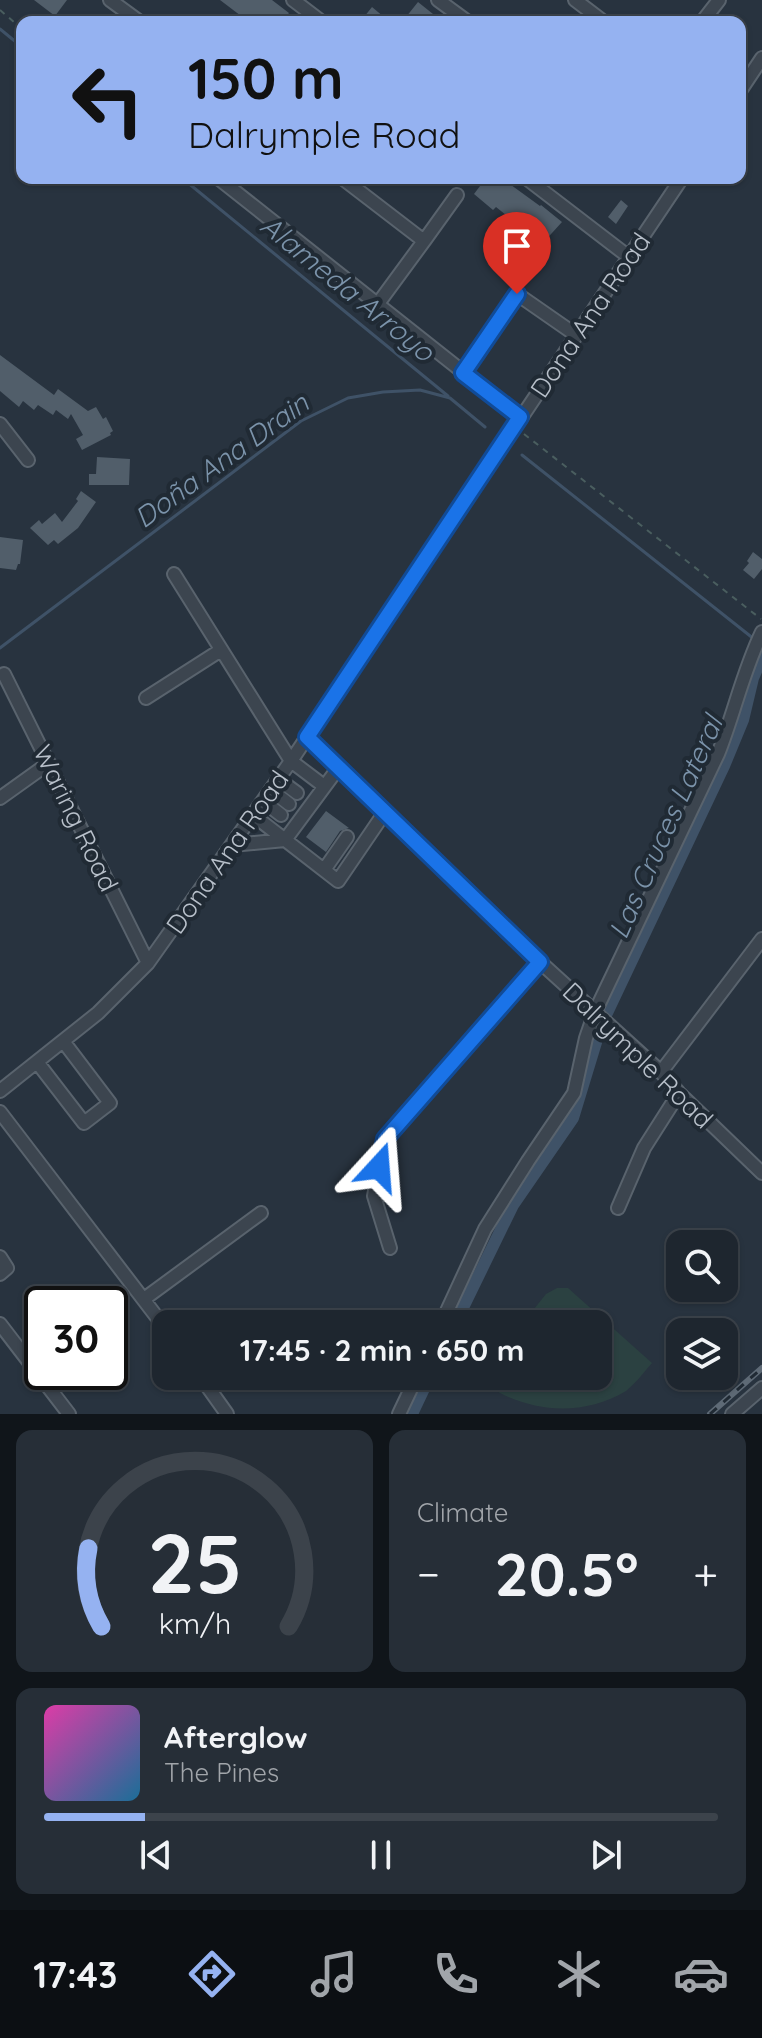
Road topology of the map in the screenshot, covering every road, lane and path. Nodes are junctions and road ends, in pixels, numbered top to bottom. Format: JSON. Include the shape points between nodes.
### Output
{"nodes":[{"id":1,"x":110,"y":0,"type":"edge"},
{"id":2,"x":438,"y":0,"type":"edge"},
{"id":3,"x":575,"y":0,"type":"edge"},
{"id":4,"x":719,"y":0,"type":"edge"},
{"id":5,"x":298,"y":1,"type":"edge"},
{"id":6,"x":0,"y":10,"type":"edge"},
{"id":7,"x":132,"y":16,"type":"edge"},
{"id":8,"x":315,"y":16,"type":"edge"},
{"id":9,"x":460,"y":16,"type":"edge"},
{"id":10,"x":596,"y":16,"type":"edge"},
{"id":11,"x":707,"y":16,"type":"edge"},
{"id":12,"x":16,"y":24,"type":"edge"},
{"id":13,"x":762,"y":58,"type":"edge"},
{"id":14,"x":746,"y":82,"type":"edge"},
{"id":15,"x":226,"y":184,"type":"edge"},
{"id":16,"x":350,"y":184,"type":"edge"},
{"id":17,"x":534,"y":184,"type":"edge"},
{"id":18,"x":675,"y":184,"type":"edge"},
{"id":19,"x":457,"y":195,"type":"dead end"},
{"id":20,"x":424,"y":241,"type":"junction"},
{"id":21,"x":629,"y":257,"type":"junction"},
{"id":22,"x":377,"y":305,"type":"junction"},
{"id":23,"x":576,"y":335,"type":"junction"},
{"id":24,"x":463,"y":373,"type":"junction"},
{"id":25,"x":517,"y":422,"type":"junction"},
{"id":26,"x":0,"y":424,"type":"edge"},
{"id":27,"x":28,"y":460,"type":"dead end"},
{"id":28,"x":174,"y":574,"type":"dead end"},
{"id":29,"x":762,"y":620,"type":"edge"},
{"id":30,"x":762,"y":632,"type":"edge"},
{"id":31,"x":221,"y":650,"type":"junction"},
{"id":32,"x":4,"y":674,"type":"dead end"},
{"id":33,"x":146,"y":698,"type":"dead end"},
{"id":34,"x":307,"y":737,"type":"junction"},
{"id":35,"x":291,"y":761,"type":"junction"},
{"id":36,"x":49,"y":763,"type":"junction"},
{"id":37,"x":339,"y":767,"type":"junction"},
{"id":38,"x":275,"y":784,"type":"junction"},
{"id":39,"x":324,"y":786,"type":"junction"},
{"id":40,"x":0,"y":798,"type":"edge"},
{"id":41,"x":263,"y":801,"type":"junction"},
{"id":42,"x":296,"y":809,"type":"junction"},
{"id":43,"x":385,"y":812,"type":"junction"},
{"id":44,"x":253,"y":815,"type":"junction"},
{"id":45,"x":347,"y":837,"type":"dead end"},
{"id":46,"x":285,"y":840,"type":"junction"},
{"id":47,"x":232,"y":845,"type":"junction"},
{"id":48,"x":324,"y":870,"type":"junction"},
{"id":49,"x":762,"y":939,"type":"edge"},
{"id":50,"x":540,"y":962,"type":"junction"},
{"id":51,"x":148,"y":963,"type":"junction"},
{"id":52,"x":595,"y":1012,"type":"junction"},
{"id":53,"x":63,"y":1041,"type":"junction"},
{"id":54,"x":37,"y":1062,"type":"junction"},
{"id":55,"x":0,"y":1072,"type":"edge"},
{"id":56,"x":661,"y":1072,"type":"junction"},
{"id":57,"x":4,"y":1088,"type":"edge"},
{"id":58,"x":679,"y":1093,"type":"junction"},
{"id":59,"x":0,"y":1112,"type":"edge"},
{"id":60,"x":760,"y":1167,"type":"edge"},
{"id":61,"x":618,"y":1208,"type":"dead end"},
{"id":62,"x":261,"y":1213,"type":"dead end"},
{"id":63,"x":390,"y":1248,"type":"dead end"},
{"id":64,"x":0,"y":1257,"type":"edge"},
{"id":65,"x":0,"y":1274,"type":"edge"},
{"id":66,"x":144,"y":1299,"type":"junction"},
{"id":67,"x":152,"y":1310,"type":"edge"},
{"id":68,"x":447,"y":1310,"type":"edge"},
{"id":69,"x":0,"y":1324,"type":"edge"},
{"id":70,"x":762,"y":1388,"type":"edge"},
{"id":71,"x":210,"y":1390,"type":"edge"},
{"id":72,"x":410,"y":1390,"type":"edge"},
{"id":73,"x":69,"y":1414,"type":"edge"},
{"id":74,"x":227,"y":1414,"type":"edge"},
{"id":75,"x":399,"y":1414,"type":"edge"},
{"id":76,"x":732,"y":1414,"type":"edge"}],
"edges":[{"from":1,"to":7,"type":"street"},
{"from":2,"to":9,"type":"street"},
{"from":3,"to":10,"type":"street"},
{"from":4,"to":11,"type":"street"},
{"from":5,"to":8,"type":"street"},
{"from":6,"to":12,"type":"path"},
{"from":13,"to":14,"type":"street"},
{"from":15,"to":22,"type":"street"},
{"from":16,"to":20,"type":"street"},
{"from":17,"to":21,"type":"street"},
{"from":18,"to":21,"type":"street","name":"Dona Ana Road"},
{"from":19,"to":20,"type":"street"},
{"from":20,"to":22,"type":"street"},
{"from":21,"to":23,"type":"street","name":"Dona Ana Road"},
{"from":22,"to":24,"type":"street"},
{"from":23,"to":24,"type":"street","via":[[517,294]]},
{"from":23,"to":25,"type":"street","name":"Dona Ana Road"},
{"from":24,"to":25,"type":"street"},
{"from":25,"to":29,"type":"path"},
{"from":25,"to":34,"type":"street","name":"Dona Ana Road"},
{"from":26,"to":27,"type":"street"},
{"from":28,"to":31,"type":"street"},
{"from":30,"to":52,"type":"street","via":[[718,754]]},
{"from":31,"to":33,"type":"street"},
{"from":31,"to":35,"type":"street"},
{"from":32,"to":36,"type":"street","name":"Waring Road"},
{"from":34,"to":35,"type":"street","name":"Dona Ana Road"},
{"from":34,"to":37,"type":"street","name":"Dalrymple Road"},
{"from":35,"to":38,"type":"street","name":"Dona Ana Road"},
{"from":35,"to":39,"type":"street"},
{"from":36,"to":40,"type":"street"},
{"from":36,"to":51,"type":"street","name":"Waring Road"},
{"from":37,"to":39,"type":"street"},
{"from":37,"to":43,"type":"street","name":"Dalrymple Road"},
{"from":38,"to":41,"type":"street","name":"Dona Ana Road"},
{"from":38,"to":42,"type":"street"},
{"from":39,"to":42,"type":"street"},
{"from":41,"to":42,"type":"street"},
{"from":41,"to":44,"type":"street","name":"Dona Ana Road"},
{"from":42,"to":46,"type":"street"},
{"from":43,"to":48,"type":"street","via":[[338,881]]},
{"from":43,"to":50,"type":"street","name":"Dalrymple Road"},
{"from":44,"to":46,"type":"street"},
{"from":44,"to":47,"type":"street","name":"Dona Ana Road"},
{"from":45,"to":48,"type":"street"},
{"from":46,"to":47,"type":"street"},
{"from":46,"to":48,"type":"street"},
{"from":47,"to":51,"type":"street","name":"Dona Ana Road"},
{"from":49,"to":56,"type":"street"},
{"from":50,"to":52,"type":"street","name":"Dalrymple Road"},
{"from":50,"to":63,"type":"street","via":[[385,1139],[374,1196]]},
{"from":51,"to":53,"type":"street","name":"Dona Ana Road"},
{"from":52,"to":56,"type":"street","name":"Dalrymple Road"},
{"from":52,"to":68,"type":"street","via":[[574,1093],[485,1229]]},
{"from":53,"to":54,"type":"street","name":"Dona Ana Road"},
{"from":53,"to":54,"type":"street","via":[[110,1103],[84,1123]]},
{"from":54,"to":57,"type":"street","name":"Dona Ana Road"},
{"from":55,"to":57,"type":"street"},
{"from":56,"to":58,"type":"street","name":"Dalrymple Road"},
{"from":58,"to":60,"type":"street","name":"Dalrymple Road"},
{"from":58,"to":61,"type":"street","via":[[644,1148]]},
{"from":59,"to":66,"type":"street"},
{"from":62,"to":66,"type":"street"},
{"from":64,"to":65,"type":"street","via":[[7,1268]]},
{"from":66,"to":67,"type":"street"},
{"from":69,"to":73,"type":"street"},
{"from":70,"to":76,"type":"street"},
{"from":71,"to":74,"type":"street"},
{"from":72,"to":75,"type":"street"}]}
